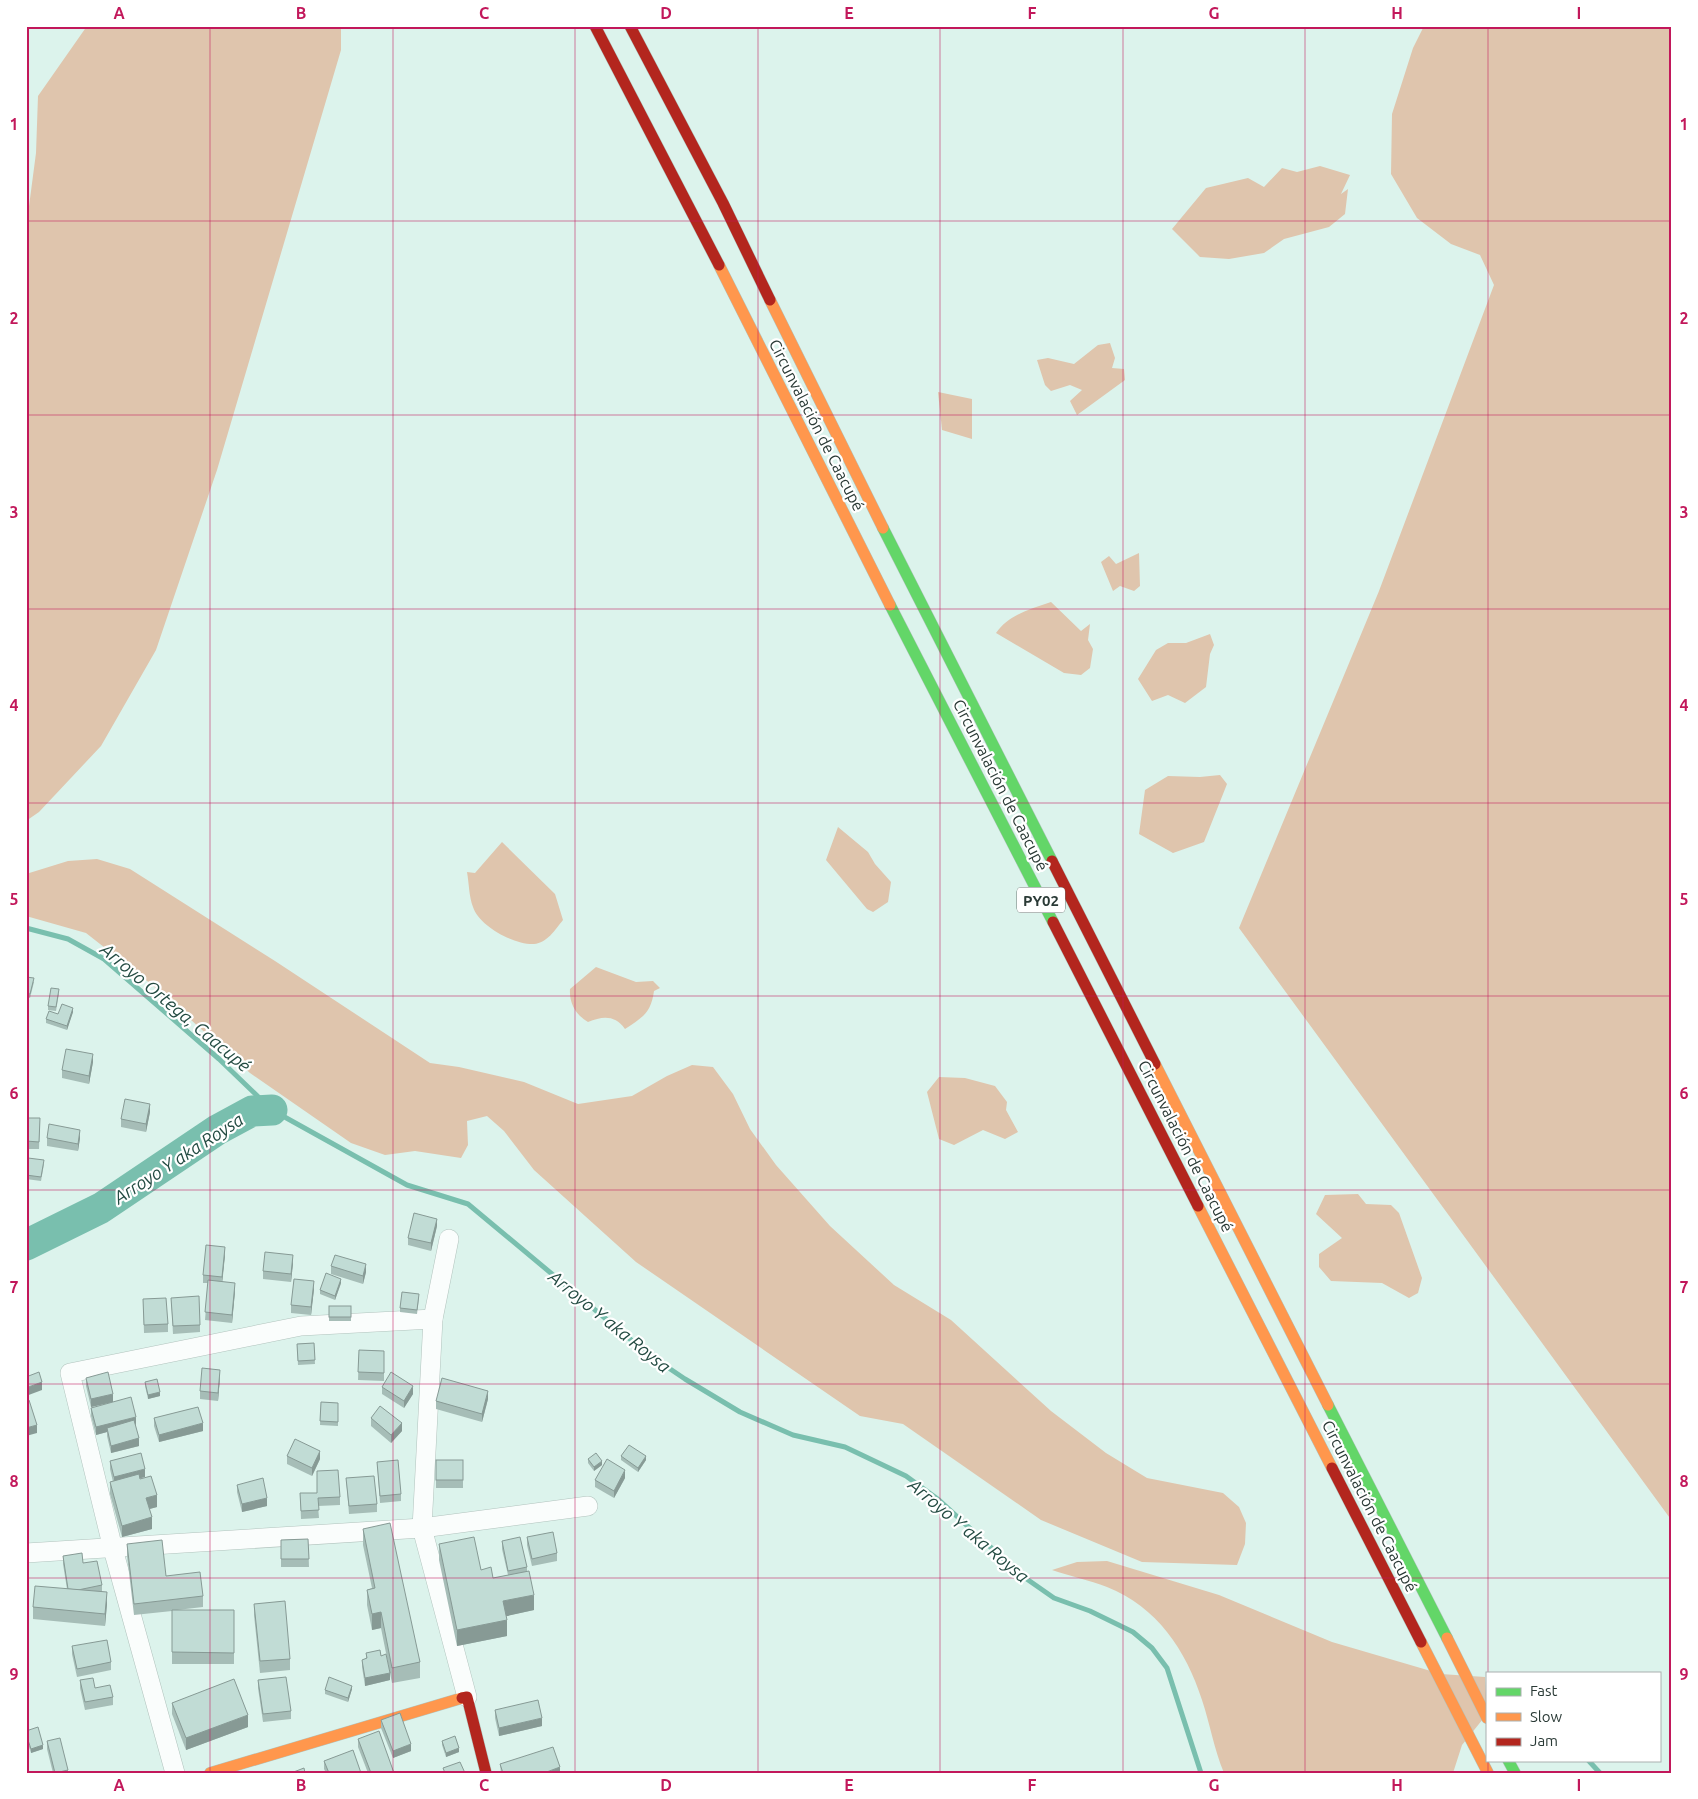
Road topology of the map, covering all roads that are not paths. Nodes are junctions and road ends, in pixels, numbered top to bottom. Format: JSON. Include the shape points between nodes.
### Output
{"nodes":[{"id":1,"x":595,"y":26,"type":"edge"},
{"id":2,"x":630,"y":26,"type":"edge"},
{"id":3,"x":691,"y":115,"type":"dead end"},
{"id":4,"x":723,"y":203,"type":"junction"},
{"id":5,"x":449,"y":1239,"type":"dead end"},
{"id":6,"x":433,"y":1319,"type":"junction"},
{"id":7,"x":588,"y":1506,"type":"dead end"},
{"id":8,"x":422,"y":1528,"type":"junction"},
{"id":9,"x":113,"y":1549,"type":"junction"},
{"id":10,"x":26,"y":1553,"type":"edge"},
{"id":11,"x":467,"y":1697,"type":"junction"},
{"id":12,"x":1486,"y":1716,"type":"edge"},
{"id":13,"x":175,"y":1773,"type":"edge"},
{"id":14,"x":210,"y":1773,"type":"edge"},
{"id":15,"x":486,"y":1773,"type":"edge"},
{"id":16,"x":1488,"y":1773,"type":"edge"}],
"edges":[{"from":1,"to":16,"type":"main road","name":"Circunvalación de Caacupé","number":"PY02"},
{"from":2,"to":4,"type":"main road","name":"Circunvalación de Caacupé","number":"PY02"},
{"from":3,"to":4,"type":"main road","via":[[717,175]]},
{"from":4,"to":12,"type":"main road","name":"Circunvalación de Caacupé","number":"PY02","via":[[844,449]]},
{"from":5,"to":6,"type":"street"},
{"from":6,"to":8,"type":"street"},
{"from":6,"to":9,"type":"street","via":[[301,1326],[70,1373]]},
{"from":7,"to":8,"type":"street"},
{"from":8,"to":9,"type":"street"},
{"from":8,"to":11,"type":"street"},
{"from":9,"to":10,"type":"street"},
{"from":9,"to":13,"type":"street"},
{"from":11,"to":14,"type":"main road"},
{"from":11,"to":15,"type":"main road"}]}
